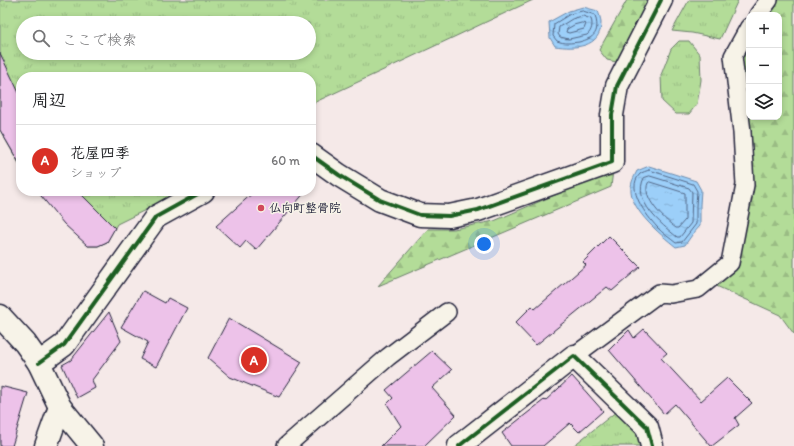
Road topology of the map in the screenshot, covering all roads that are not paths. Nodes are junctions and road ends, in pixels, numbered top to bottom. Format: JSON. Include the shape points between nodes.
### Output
{"nodes":[{"id":1,"x":661,"y":0,"type":"edge"},
{"id":2,"x":769,"y":0,"type":"edge"},
{"id":3,"x":760,"y":12,"type":"edge"},
{"id":4,"x":746,"y":32,"type":"edge"},
{"id":5,"x":316,"y":159,"type":"edge"},
{"id":6,"x":194,"y":196,"type":"edge"},
{"id":7,"x":447,"y":312,"type":"dead end"},
{"id":8,"x":0,"y":316,"type":"edge"},
{"id":9,"x":574,"y":356,"type":"junction"},
{"id":10,"x":39,"y":363,"type":"junction"},
{"id":11,"x":60,"y":407,"type":"junction"},
{"id":12,"x":46,"y":446,"type":"edge"},
{"id":13,"x":92,"y":446,"type":"edge"},
{"id":14,"x":286,"y":446,"type":"edge"},
{"id":15,"x":459,"y":446,"type":"edge"},
{"id":16,"x":652,"y":446,"type":"edge"}],
"edges":[{"from":1,"to":5,"type":"street","via":[[617,86],[612,115],[612,162],[478,210],[449,216],[420,215],[380,200]]},
{"from":2,"to":3,"type":"lane"},
{"from":4,"to":9,"type":"lane","via":[[733,56],[745,185],[730,263],[698,289],[671,294],[659,293]]},
{"from":6,"to":10,"type":"street","via":[[156,217],[64,345]]},
{"from":7,"to":14,"type":"lane","via":[[388,357]]},
{"from":8,"to":10,"type":"street"},
{"from":9,"to":15,"type":"street"},
{"from":9,"to":16,"type":"street","via":[[647,427]]},
{"from":10,"to":11,"type":"street"},
{"from":11,"to":12,"type":"street"},
{"from":11,"to":13,"type":"street"}]}
